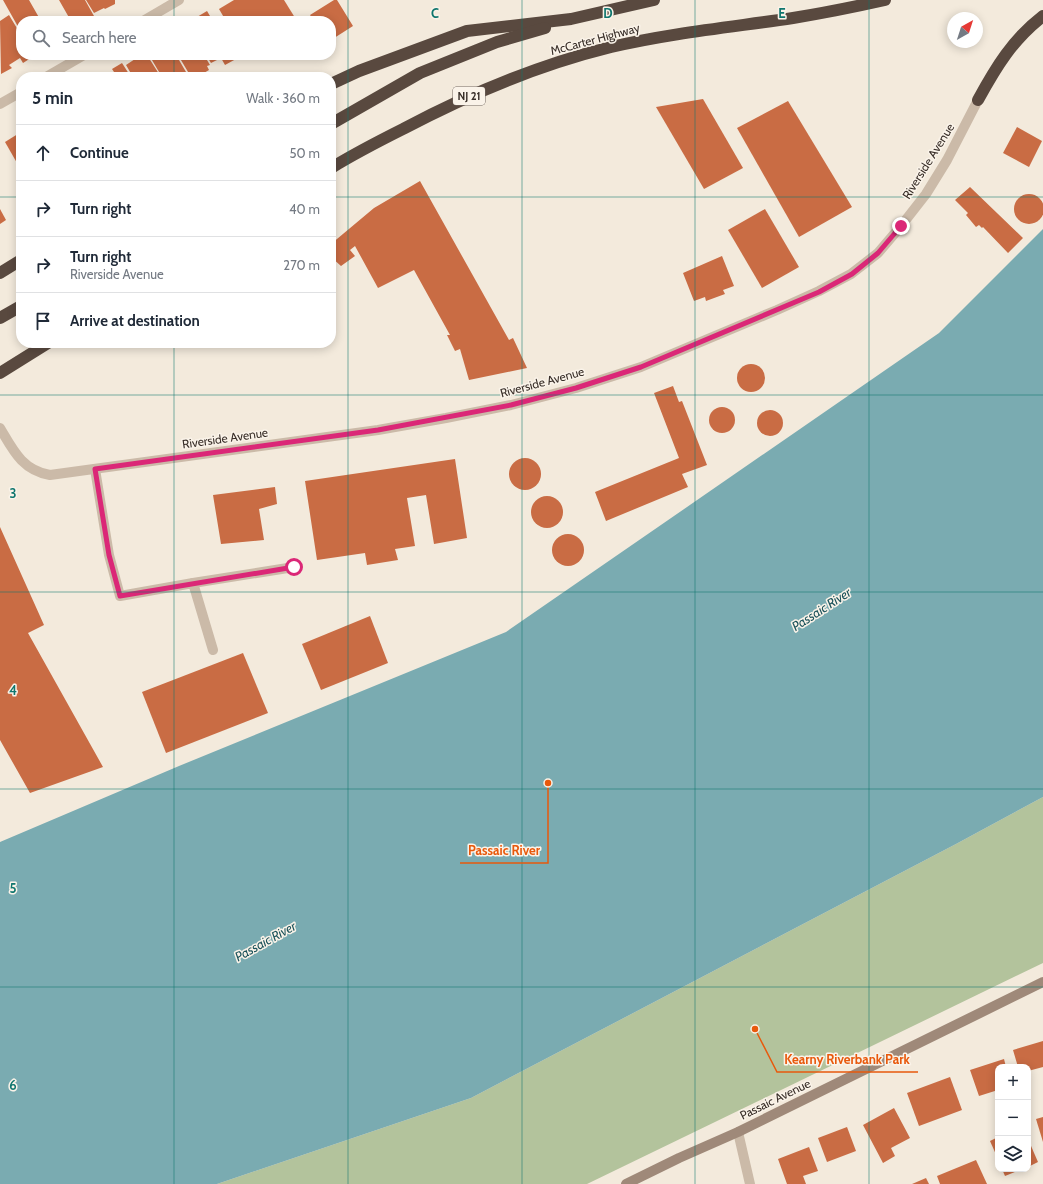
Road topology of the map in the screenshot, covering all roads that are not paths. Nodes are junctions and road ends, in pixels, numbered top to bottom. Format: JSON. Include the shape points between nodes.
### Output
{"nodes":[{"id":1,"x":178,"y":0,"type":"edge"},
{"id":2,"x":654,"y":0,"type":"edge"},
{"id":3,"x":885,"y":0,"type":"edge"},
{"id":4,"x":151,"y":16,"type":"edge"},
{"id":5,"x":1043,"y":16,"type":"edge"},
{"id":6,"x":571,"y":20,"type":"junction"},
{"id":7,"x":75,"y":60,"type":"edge"},
{"id":8,"x":55,"y":72,"type":"edge"},
{"id":9,"x":336,"y":82,"type":"edge"},
{"id":10,"x":16,"y":95,"type":"edge"},
{"id":11,"x":978,"y":100,"type":"joint"},
{"id":12,"x":0,"y":104,"type":"edge"},
{"id":13,"x":336,"y":121,"type":"edge"},
{"id":14,"x":336,"y":165,"type":"edge"},
{"id":15,"x":16,"y":263,"type":"edge"},
{"id":16,"x":0,"y":273,"type":"edge"},
{"id":17,"x":16,"y":309,"type":"edge"},
{"id":18,"x":0,"y":318,"type":"edge"},
{"id":19,"x":40,"y":348,"type":"edge"},
{"id":20,"x":1,"y":372,"type":"edge"},
{"id":21,"x":0,"y":428,"type":"edge"},
{"id":22,"x":95,"y":469,"type":"junction"},
{"id":23,"x":294,"y":567,"type":"dead end"},
{"id":24,"x":193,"y":583,"type":"junction"},
{"id":25,"x":213,"y":650,"type":"dead end"},
{"id":26,"x":1043,"y":982,"type":"edge"},
{"id":27,"x":738,"y":1132,"type":"junction"},
{"id":28,"x":626,"y":1184,"type":"edge"},
{"id":29,"x":750,"y":1184,"type":"edge"}],
"edges":[{"from":1,"to":4,"type":"street"},
{"from":2,"to":6,"type":"highway"},
{"from":3,"to":14,"type":"highway","name":"McCarter Highway","number":"NJ 21","via":[[793,18],[673,35],[610,48],[555,64],[496,84],[438,110]]},
{"from":5,"to":11,"type":"highway","via":[[1012,45]]},
{"from":6,"to":9,"type":"highway","via":[[467,30]]},
{"from":6,"to":13,"type":"highway","name":"McCarter Highway","via":[[497,42],[420,73]]},
{"from":7,"to":8,"type":"street"},
{"from":10,"to":12,"type":"street"},
{"from":11,"to":22,"type":"street","name":"Riverside Avenue","via":[[926,194],[878,253],[852,274],[819,292],[704,341],[641,367],[504,407],[378,430]]},
{"from":15,"to":16,"type":"highway"},
{"from":17,"to":18,"type":"highway"},
{"from":19,"to":20,"type":"highway"},
{"from":21,"to":22,"type":"street","name":"Riverside Avenue","via":[[14,452],[29,468],[40,473],[50,475]]},
{"from":22,"to":24,"type":"street","via":[[109,555],[120,596]]},
{"from":23,"to":24,"type":"street"},
{"from":24,"to":25,"type":"street"},
{"from":26,"to":27,"type":"main road","name":"Passaic Avenue"},
{"from":27,"to":28,"type":"main road","name":"Passaic Avenue"},
{"from":27,"to":29,"type":"street"}]}
